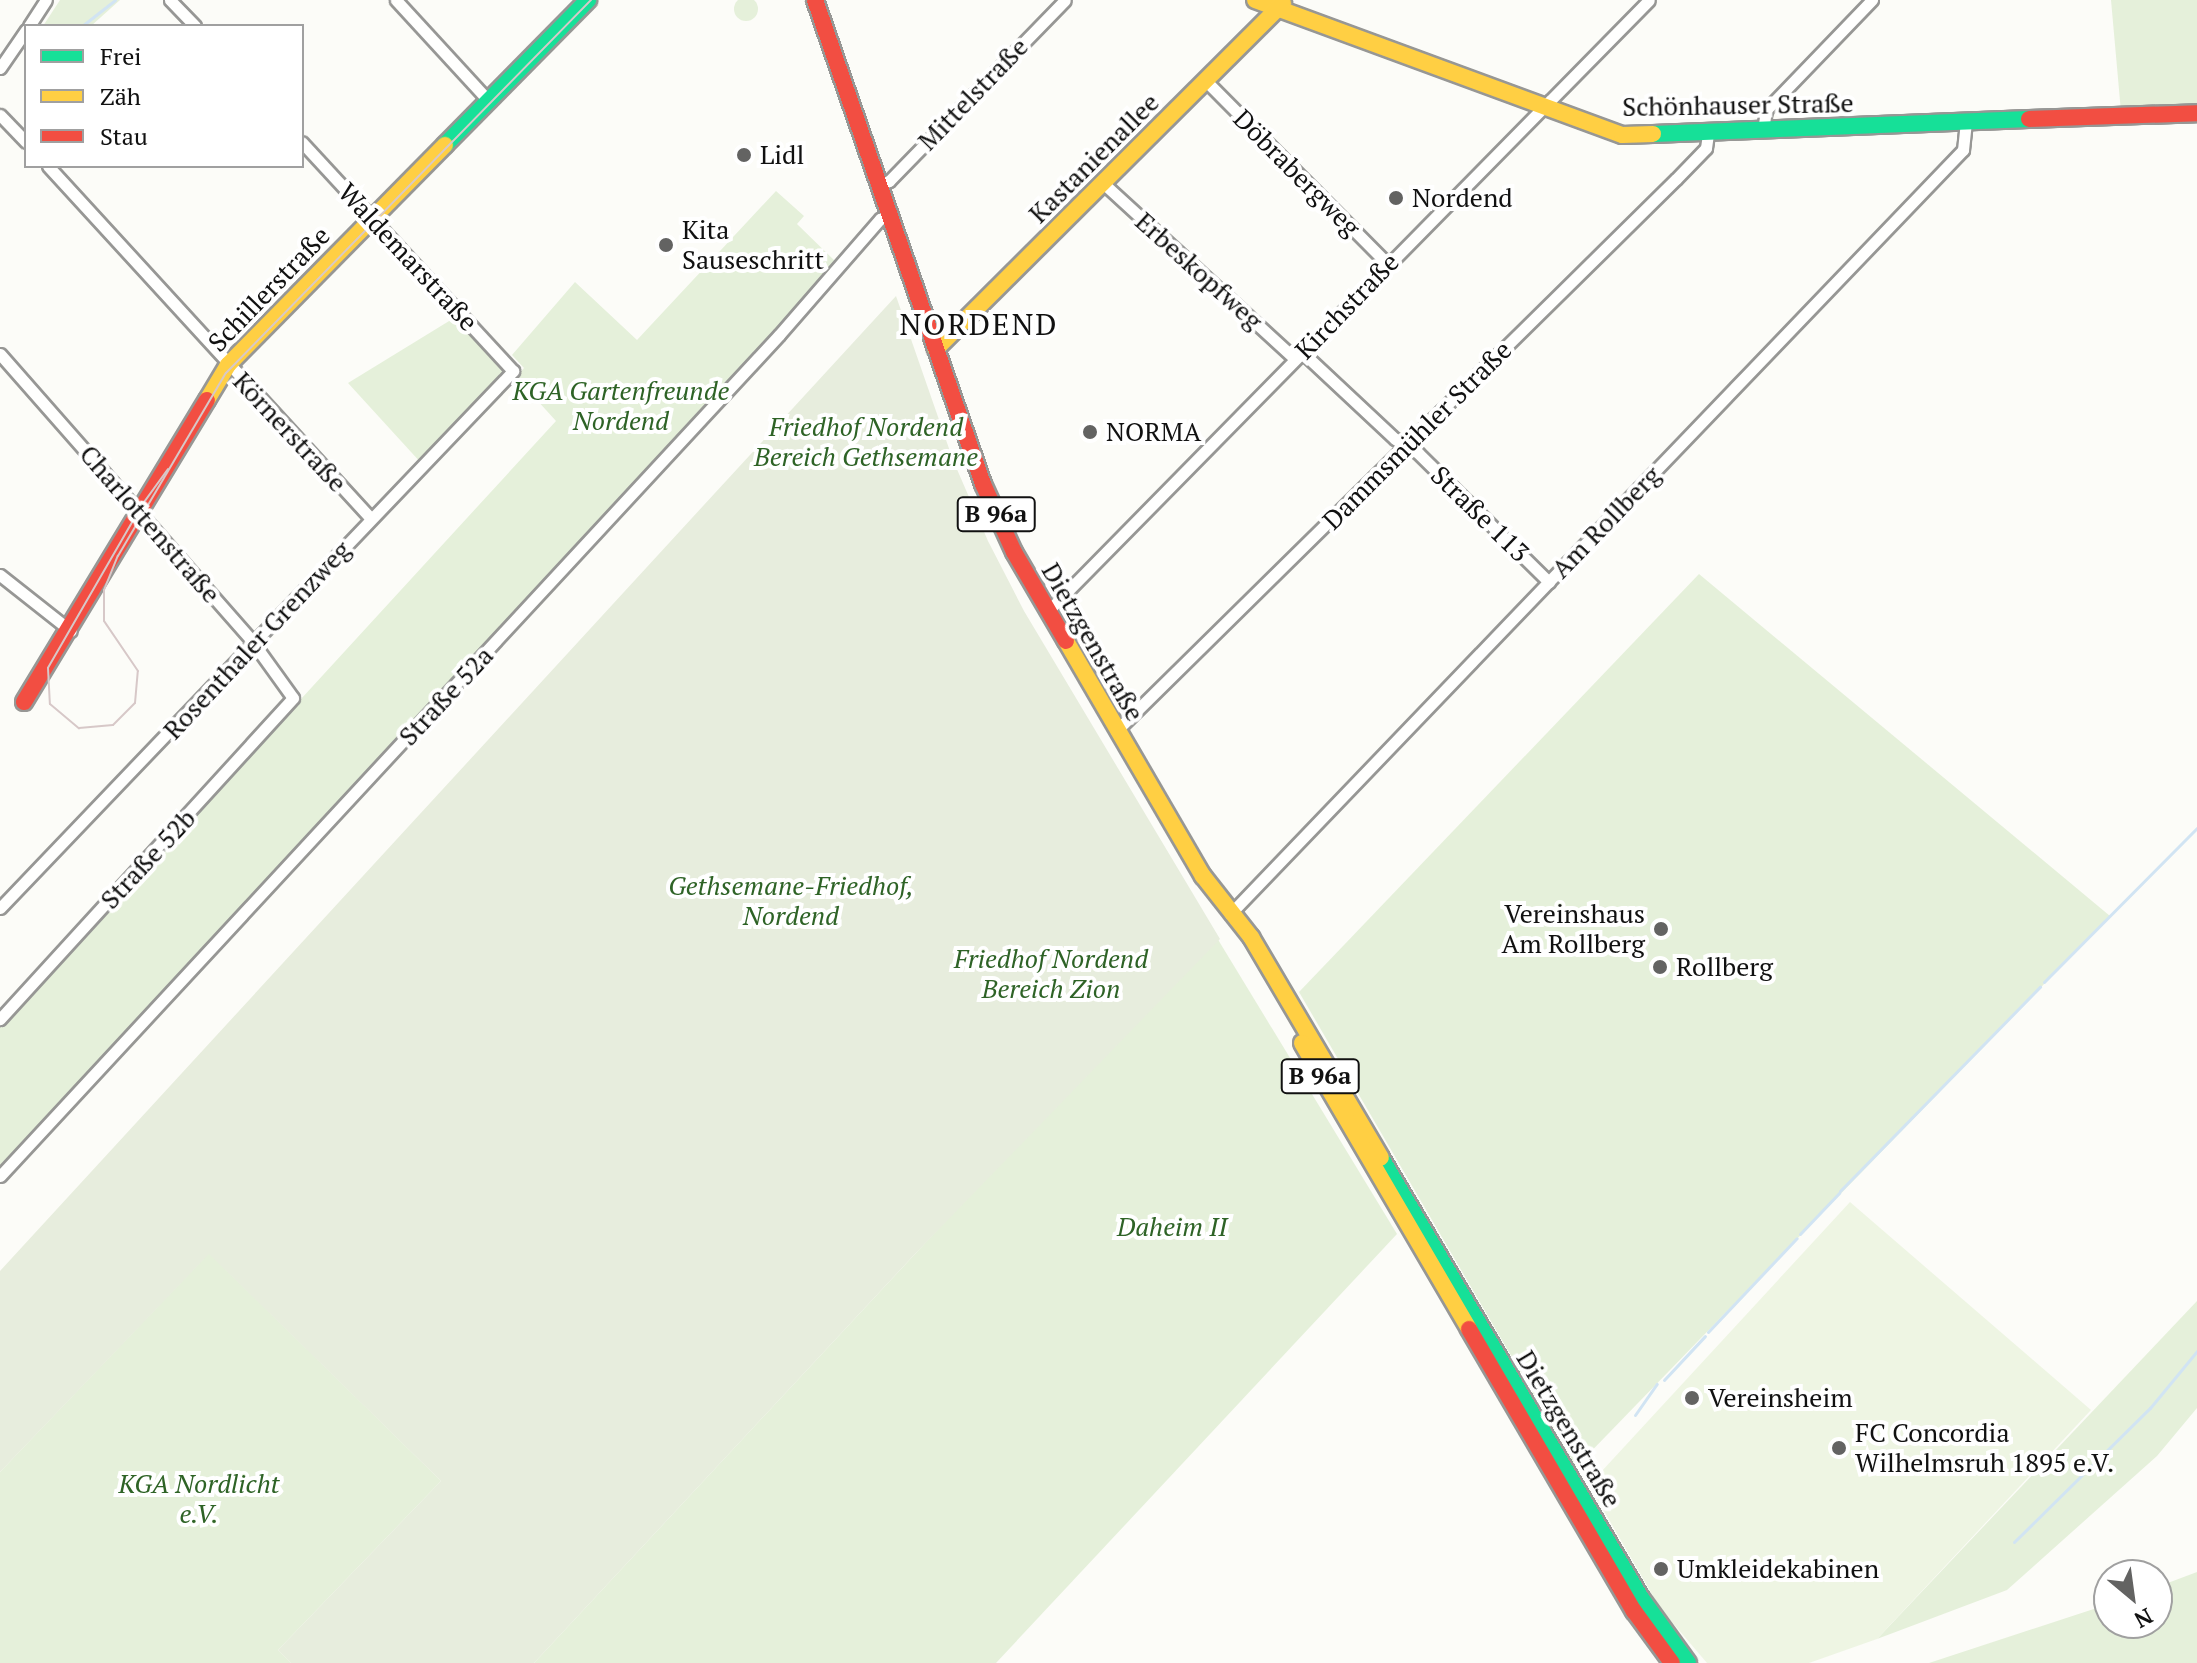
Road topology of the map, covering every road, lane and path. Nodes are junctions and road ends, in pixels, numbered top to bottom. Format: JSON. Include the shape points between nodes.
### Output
{"nodes":[{"id":1,"x":46,"y":0,"type":"edge"},
{"id":2,"x":170,"y":0,"type":"edge"},
{"id":3,"x":396,"y":0,"type":"edge"},
{"id":4,"x":588,"y":0,"type":"edge"},
{"id":5,"x":815,"y":0,"type":"edge"},
{"id":6,"x":1065,"y":0,"type":"edge"},
{"id":7,"x":1255,"y":0,"type":"edge"},
{"id":8,"x":1649,"y":0,"type":"edge"},
{"id":9,"x":1872,"y":0,"type":"edge"},
{"id":10,"x":1281,"y":4,"type":"edge"},
{"id":11,"x":30,"y":24,"type":"edge"},
{"id":12,"x":193,"y":24,"type":"edge"},
{"id":13,"x":24,"y":32,"type":"edge"},
{"id":14,"x":0,"y":68,"type":"edge"},
{"id":15,"x":1206,"y":81,"type":"junction"},
{"id":16,"x":488,"y":100,"type":"junction"},
{"id":17,"x":1542,"y":109,"type":"junction"},
{"id":18,"x":2197,"y":113,"type":"edge"},
{"id":19,"x":0,"y":115,"type":"edge"},
{"id":20,"x":1966,"y":122,"type":"junction"},
{"id":21,"x":1763,"y":131,"type":"junction"},
{"id":22,"x":1708,"y":133,"type":"junction"},
{"id":23,"x":24,"y":140,"type":"edge"},
{"id":24,"x":304,"y":144,"type":"edge"},
{"id":25,"x":50,"y":168,"type":"edge"},
{"id":26,"x":1103,"y":183,"type":"junction"},
{"id":27,"x":879,"y":185,"type":"junction"},
{"id":28,"x":373,"y":216,"type":"junction"},
{"id":29,"x":890,"y":216,"type":"junction"},
{"id":30,"x":1388,"y":264,"type":"junction"},
{"id":31,"x":936,"y":349,"type":"junction"},
{"id":32,"x":0,"y":354,"type":"edge"},
{"id":33,"x":1299,"y":355,"type":"junction"},
{"id":34,"x":228,"y":365,"type":"junction"},
{"id":35,"x":513,"y":371,"type":"joint"},
{"id":36,"x":1407,"y":446,"type":"junction"},
{"id":37,"x":140,"y":513,"type":"junction"},
{"id":38,"x":371,"y":519,"type":"junction"},
{"id":39,"x":0,"y":575,"type":"edge"},
{"id":40,"x":1549,"y":582,"type":"junction"},
{"id":41,"x":1047,"y":612,"type":"junction"},
{"id":42,"x":71,"y":631,"type":"junction"},
{"id":43,"x":252,"y":641,"type":"junction"},
{"id":44,"x":293,"y":698,"type":"joint"},
{"id":45,"x":24,"y":702,"type":"dead end"},
{"id":46,"x":1116,"y":731,"type":"junction"},
{"id":47,"x":0,"y":908,"type":"edge"},
{"id":48,"x":1235,"y":921,"type":"junction"},
{"id":49,"x":0,"y":1019,"type":"edge"},
{"id":50,"x":0,"y":1176,"type":"edge"},
{"id":51,"x":1569,"y":1488,"type":"junction"},
{"id":52,"x":1672,"y":1663,"type":"edge"},
{"id":53,"x":1688,"y":1663,"type":"edge"}],
"edges":[{"from":1,"to":11,"type":"street"},
{"from":2,"to":12,"type":"street"},
{"from":3,"to":16,"type":"street"},
{"from":4,"to":16,"type":"street","name":"Schillerstraße"},
{"from":5,"to":27,"type":"street","name":"Dietzgenstraße","number":"B 96a"},
{"from":6,"to":27,"type":"street","name":"Mittelstraße","via":[[889,181]]},
{"from":7,"to":10,"type":"street","name":"Schönhauser Straße"},
{"from":8,"to":17,"type":"street","name":"Kirchstraße"},
{"from":9,"to":21,"type":"street","via":[[1766,110]]},
{"from":10,"to":15,"type":"street","name":"Kastanienallee"},
{"from":10,"to":17,"type":"street","name":"Schönhauser Straße"},
{"from":13,"to":14,"type":"street"},
{"from":15,"to":26,"type":"street","name":"Kastanienallee"},
{"from":15,"to":30,"type":"street","name":"Döbrabergweg"},
{"from":16,"to":28,"type":"street","name":"Schillerstraße"},
{"from":17,"to":22,"type":"street","name":"Schönhauser Straße","via":[[1622,135]]},
{"from":17,"to":30,"type":"street","name":"Kirchstraße"},
{"from":18,"to":20,"type":"street","name":"Schönhauser Straße"},
{"from":19,"to":23,"type":"street"},
{"from":20,"to":21,"type":"street","name":"Schönhauser Straße"},
{"from":20,"to":40,"type":"street","name":"Am Rollberg","via":[[1963,150]]},
{"from":21,"to":22,"type":"street","name":"Schönhauser Straße"},
{"from":22,"to":36,"type":"street","name":"Dammsmühler Straße","via":[[1706,148]]},
{"from":24,"to":28,"type":"street","name":"Waldemarstraße"},
{"from":25,"to":34,"type":"street","name":"Körnerstraße"},
{"from":26,"to":31,"type":"street","name":"Kastanienallee"},
{"from":26,"to":33,"type":"street","name":"Erbeskopfweg"},
{"from":27,"to":29,"type":"street","name":"Dietzgenstraße","number":"B 96a"},
{"from":28,"to":34,"type":"street","name":"Schillerstraße"},
{"from":28,"to":35,"type":"street","name":"Waldemarstraße"},
{"from":29,"to":31,"type":"street","name":"Dietzgenstraße","number":"B 96a"},
{"from":29,"to":50,"type":"street","name":"Straße 52a","via":[[880,219],[779,335]]},
{"from":30,"to":33,"type":"street","name":"Kirchstraße"},
{"from":31,"to":41,"type":"street","name":"Dietzgenstraße","number":"B 96a","via":[[989,499]]},
{"from":32,"to":37,"type":"street","name":"Charlottenstraße"},
{"from":33,"to":36,"type":"street","name":"Straße 113"},
{"from":33,"to":41,"type":"street","name":"Kirchstraße"},
{"from":34,"to":37,"type":"street","name":"Schillerstraße"},
{"from":34,"to":38,"type":"street","name":"Körnerstraße"},
{"from":35,"to":38,"type":"street","name":"Rosenthaler Grenzweg"},
{"from":36,"to":40,"type":"street","name":"Straße 113"},
{"from":36,"to":46,"type":"street","name":"Dammsmühler Straße"},
{"from":37,"to":42,"type":"street","name":"Schillerstraße"},
{"from":37,"to":43,"type":"street","name":"Charlottenstraße"},
{"from":38,"to":43,"type":"street","name":"Rosenthaler Grenzweg"},
{"from":39,"to":42,"type":"street"},
{"from":40,"to":48,"type":"street","name":"Am Rollberg"},
{"from":41,"to":46,"type":"street","name":"Dietzgenstraße","number":"B 96a"},
{"from":42,"to":45,"type":"street","name":"Schillerstraße"},
{"from":43,"to":44,"type":"street","name":"Charlottenstraße"},
{"from":43,"to":47,"type":"street","name":"Rosenthaler Grenzweg"},
{"from":44,"to":49,"type":"street","name":"Straße 52b"},
{"from":46,"to":48,"type":"street","name":"Dietzgenstraße","number":"B 96a"},
{"from":48,"to":51,"type":"street","name":"Dietzgenstraße","number":"B 96a","via":[[1251,937]]},
{"from":51,"to":52,"type":"street","name":"Dietzgenstraße","number":"B 96a","via":[[1634,1611]]},
{"from":51,"to":53,"type":"street","name":"Dietzgenstraße","number":"B 96a"}]}
